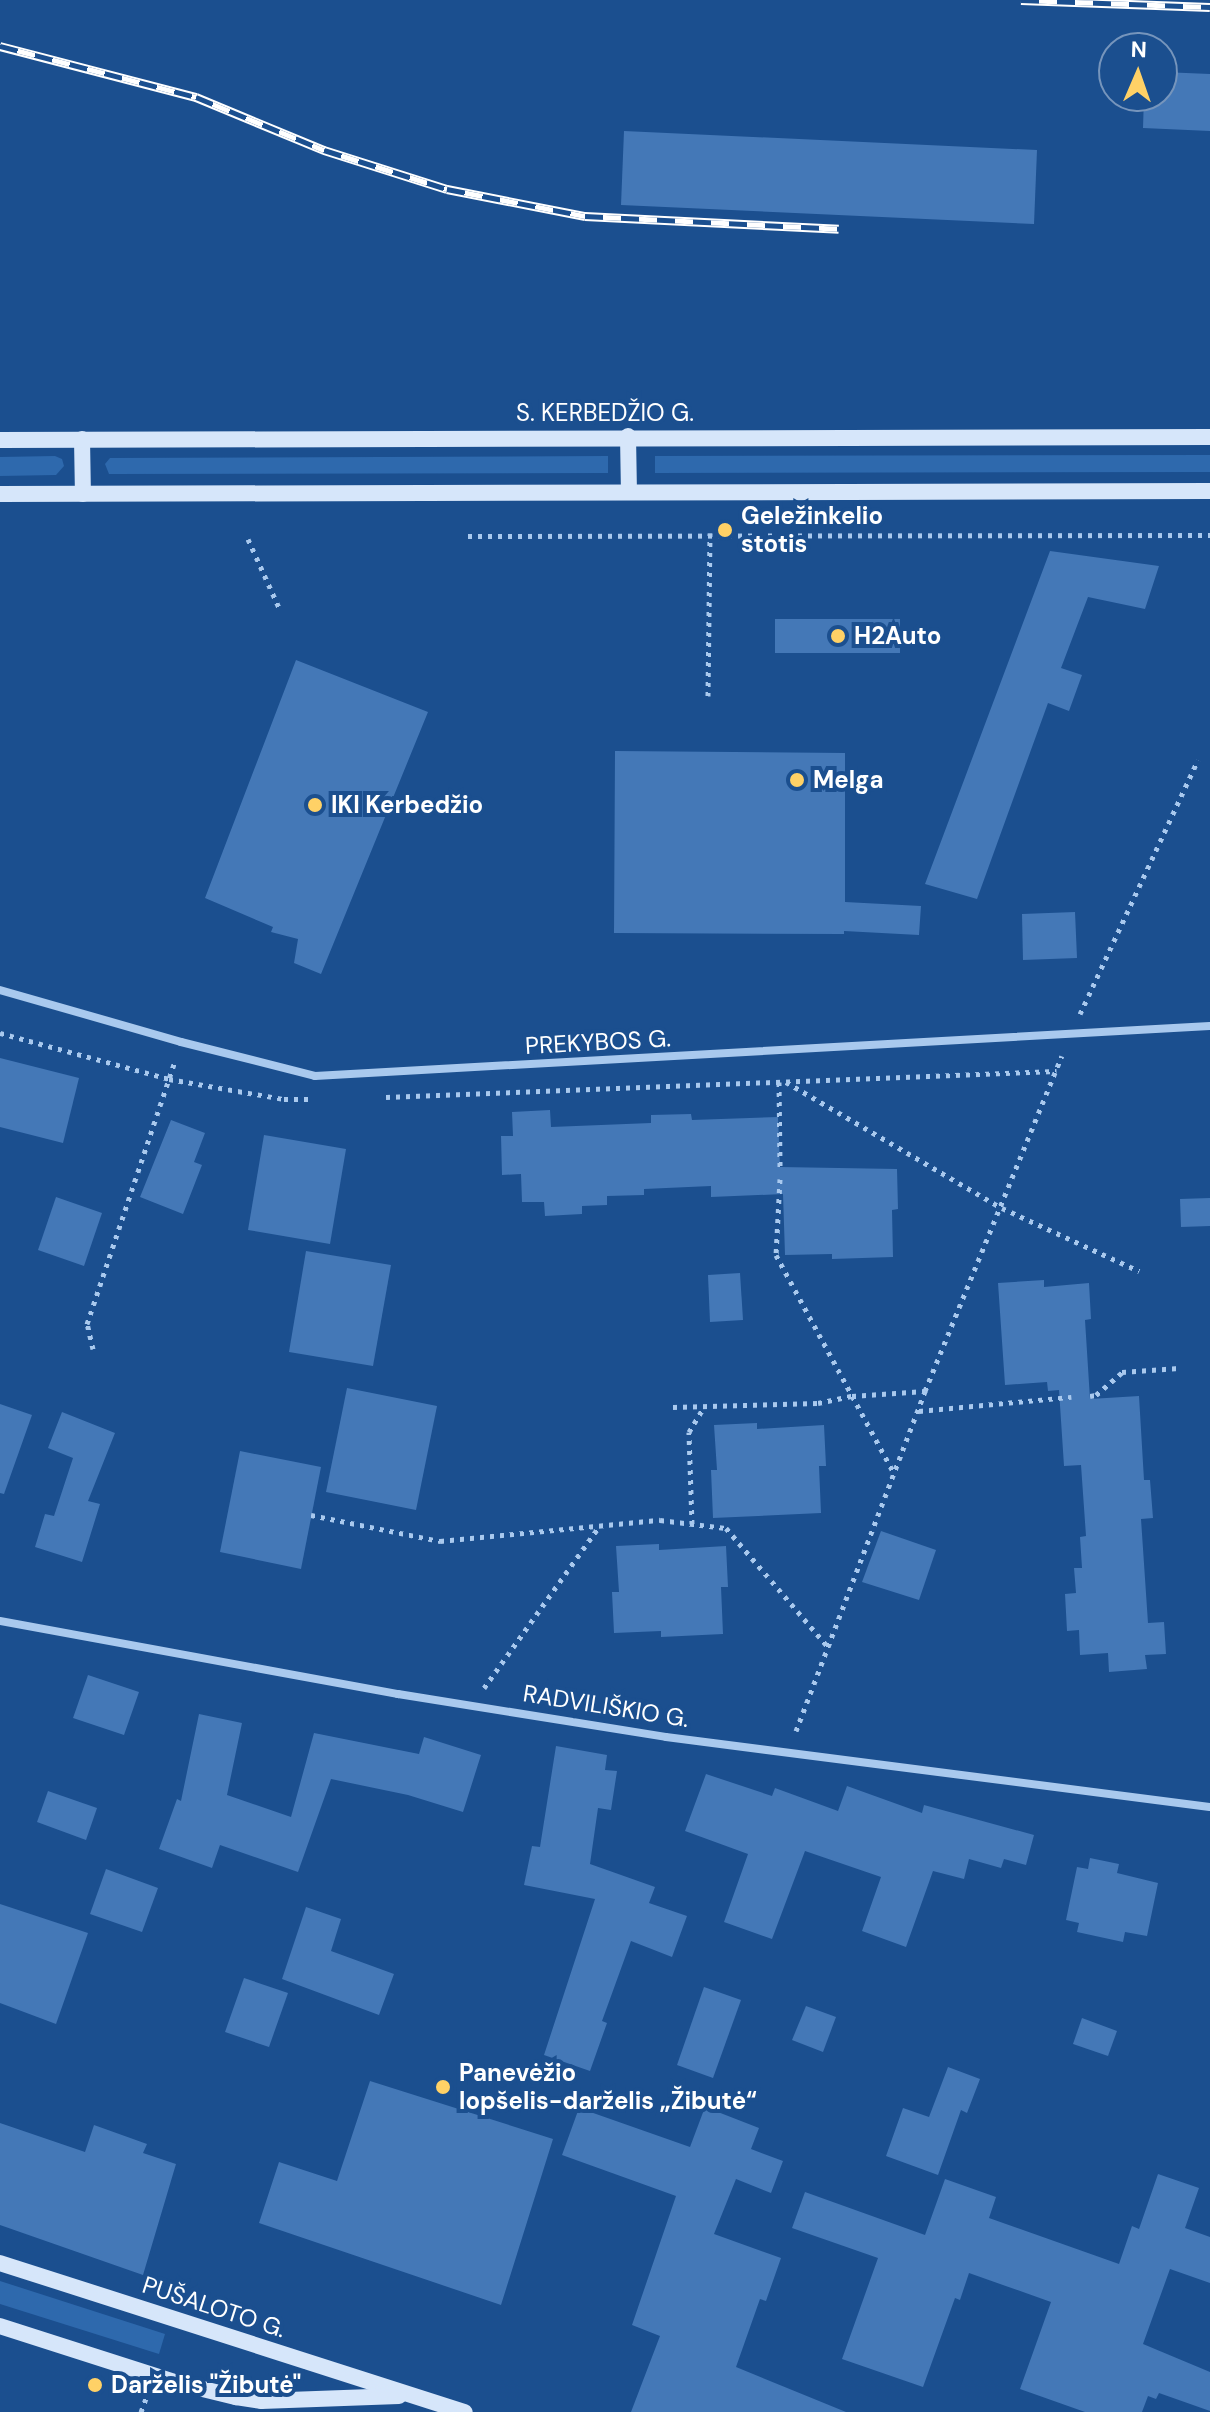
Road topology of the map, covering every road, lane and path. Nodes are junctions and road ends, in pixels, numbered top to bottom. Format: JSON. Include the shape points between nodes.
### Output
{"nodes":[{"id":1,"x":628,"y":436,"type":"junction"},
{"id":2,"x":1210,"y":437,"type":"edge"},
{"id":3,"x":82,"y":439,"type":"junction"},
{"id":4,"x":0,"y":440,"type":"edge"},
{"id":5,"x":1210,"y":491,"type":"edge"},
{"id":6,"x":629,"y":492,"type":"junction"},
{"id":7,"x":0,"y":494,"type":"edge"},
{"id":8,"x":83,"y":494,"type":"junction"},
{"id":9,"x":710,"y":533,"type":"junction"},
{"id":10,"x":1210,"y":535,"type":"edge"},
{"id":11,"x":468,"y":536,"type":"dead end"},
{"id":12,"x":248,"y":539,"type":"dead end"},
{"id":13,"x":280,"y":610,"type":"dead end"},
{"id":14,"x":708,"y":696,"type":"dead end"},
{"id":15,"x":1198,"y":760,"type":"dead end"},
{"id":16,"x":0,"y":990,"type":"edge"},
{"id":17,"x":1210,"y":1026,"type":"edge"},
{"id":18,"x":0,"y":1033,"type":"edge"},
{"id":19,"x":1070,"y":1036,"type":"junction"},
{"id":20,"x":1056,"y":1071,"type":"junction"},
{"id":21,"x":782,"y":1082,"type":"junction"},
{"id":22,"x":399,"y":1097,"type":"dead end"},
{"id":23,"x":780,"y":1168,"type":"dead end"},
{"id":24,"x":780,"y":1179,"type":"dead end"},
{"id":25,"x":1002,"y":1208,"type":"junction"},
{"id":26,"x":1139,"y":1271,"type":"dead end"},
{"id":27,"x":93,"y":1349,"type":"dead end"},
{"id":28,"x":1179,"y":1368,"type":"dead end"},
{"id":29,"x":925,"y":1391,"type":"junction"},
{"id":30,"x":852,"y":1396,"type":"junction"},
{"id":31,"x":1090,"y":1396,"type":"dead end"},
{"id":32,"x":1071,"y":1397,"type":"dead end"},
{"id":33,"x":704,"y":1406,"type":"junction"},
{"id":34,"x":673,"y":1407,"type":"dead end"},
{"id":35,"x":919,"y":1411,"type":"junction"},
{"id":36,"x":895,"y":1474,"type":"junction"},
{"id":37,"x":311,"y":1515,"type":"dead end"},
{"id":38,"x":692,"y":1524,"type":"junction"},
{"id":39,"x":600,"y":1526,"type":"junction"},
{"id":40,"x":0,"y":1621,"type":"edge"},
{"id":41,"x":829,"y":1648,"type":"junction"},
{"id":42,"x":471,"y":1706,"type":"junction"},
{"id":43,"x":788,"y":1751,"type":"junction"},
{"id":44,"x":1210,"y":1807,"type":"edge"},
{"id":45,"x":0,"y":2263,"type":"edge"},
{"id":46,"x":0,"y":2326,"type":"edge"},
{"id":47,"x":413,"y":2396,"type":"junction"},
{"id":48,"x":465,"y":2412,"type":"edge"}],
"edges":[{"from":1,"to":2,"type":"main road","name":"S. KERBEDŽIO G."},
{"from":1,"to":3,"type":"main road","name":"S. KERBEDŽIO G."},
{"from":1,"to":6,"type":"main road"},
{"from":3,"to":4,"type":"main road","name":"S. KERBEDŽIO G."},
{"from":3,"to":8,"type":"main road"},
{"from":5,"to":6,"type":"main road"},
{"from":6,"to":8,"type":"main road"},
{"from":7,"to":8,"type":"main road"},
{"from":9,"to":10,"type":"path"},
{"from":9,"to":11,"type":"path"},
{"from":9,"to":14,"type":"path"},
{"from":12,"to":13,"type":"path"},
{"from":15,"to":19,"type":"path"},
{"from":16,"to":19,"type":"street","name":"PREKYBOS G.","via":[[315,1076]]},
{"from":17,"to":19,"type":"street","name":"PREKYBOS G."},
{"from":18,"to":27,"type":"path","via":[[169,1079],[87,1324]]},
{"from":19,"to":20,"type":"path"},
{"from":20,"to":21,"type":"path"},
{"from":20,"to":25,"type":"path"},
{"from":21,"to":22,"type":"path"},
{"from":21,"to":23,"type":"path"},
{"from":21,"to":25,"type":"path"},
{"from":24,"to":30,"type":"path","via":[[776,1255]]},
{"from":25,"to":26,"type":"path"},
{"from":25,"to":29,"type":"path"},
{"from":28,"to":31,"type":"path","via":[[1122,1372]]},
{"from":29,"to":30,"type":"path"},
{"from":29,"to":35,"type":"path"},
{"from":30,"to":33,"type":"path","via":[[818,1403]]},
{"from":30,"to":36,"type":"path"},
{"from":32,"to":35,"type":"path"},
{"from":33,"to":34,"type":"path"},
{"from":33,"to":38,"type":"path","via":[[689,1432]]},
{"from":35,"to":36,"type":"path"},
{"from":36,"to":41,"type":"path"},
{"from":37,"to":39,"type":"path","via":[[440,1541]]},
{"from":38,"to":39,"type":"path","via":[[660,1520]]},
{"from":38,"to":41,"type":"path","via":[[726,1528]]},
{"from":39,"to":42,"type":"path"},
{"from":40,"to":42,"type":"street","name":"RADVILIŠKIO G."},
{"from":41,"to":43,"type":"path"},
{"from":42,"to":43,"type":"street","name":"RADVILIŠKIO G."},
{"from":43,"to":44,"type":"street","name":"RADVILIŠKIO G."},
{"from":45,"to":47,"type":"main road","name":"PUŠALOTO G."},
{"from":46,"to":47,"type":"main road","name":"PUŠALOTO G.","via":[[236,2397],[261,2401]]},
{"from":47,"to":48,"type":"main road","name":"PUŠALOTO G."}]}
